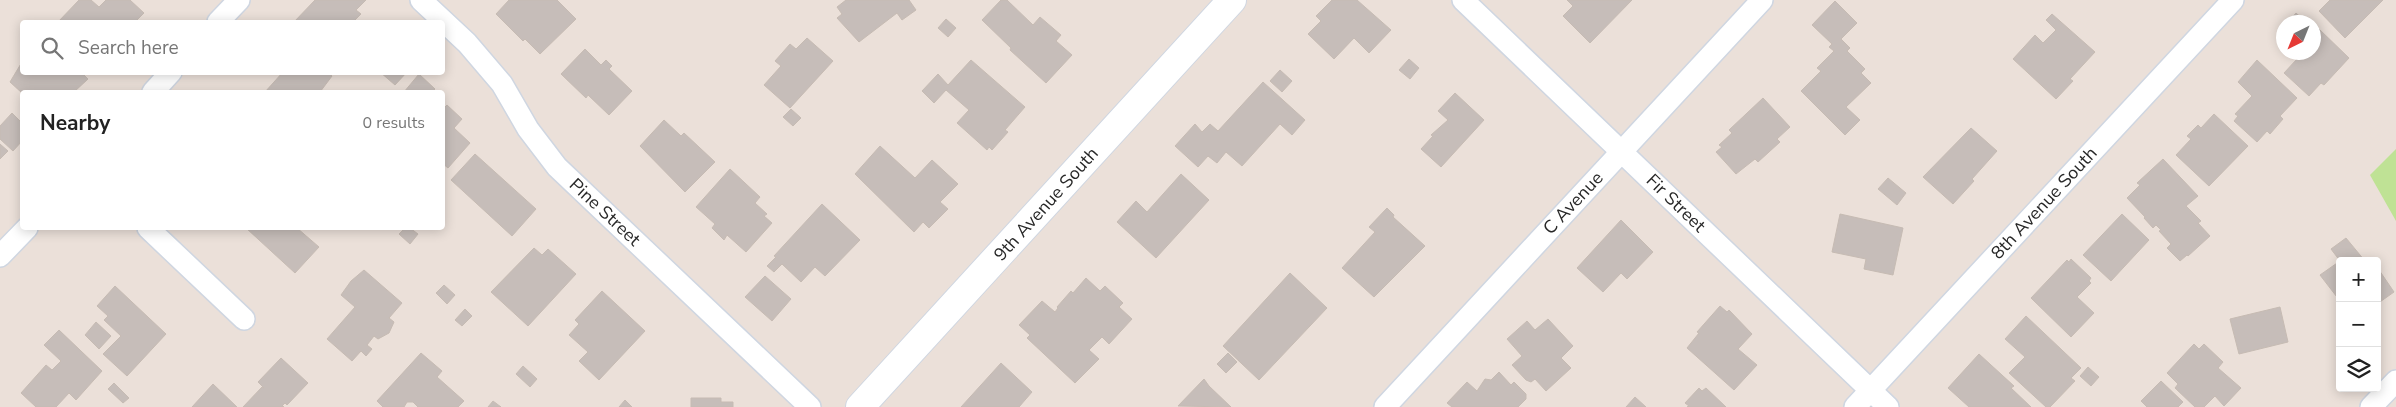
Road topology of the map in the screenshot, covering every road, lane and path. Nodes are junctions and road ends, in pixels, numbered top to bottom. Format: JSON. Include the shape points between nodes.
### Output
{"nodes":[{"id":1,"x":239,"y":0,"type":"edge"},
{"id":2,"x":421,"y":0,"type":"edge"},
{"id":3,"x":1232,"y":0,"type":"edge"},
{"id":4,"x":1463,"y":0,"type":"edge"},
{"id":5,"x":1762,"y":0,"type":"edge"},
{"id":6,"x":2233,"y":0,"type":"edge"},
{"id":7,"x":220,"y":20,"type":"edge"},
{"id":8,"x":442,"y":20,"type":"edge"},
{"id":9,"x":445,"y":23,"type":"edge"},
{"id":10,"x":168,"y":75,"type":"edge"},
{"id":11,"x":155,"y":90,"type":"edge"},
{"id":12,"x":1621,"y":151,"type":"junction"},
{"id":13,"x":25,"y":230,"type":"edge"},
{"id":14,"x":150,"y":230,"type":"edge"},
{"id":15,"x":0,"y":256,"type":"edge"},
{"id":16,"x":244,"y":319,"type":"dead end"},
{"id":17,"x":2396,"y":381,"type":"edge"},
{"id":18,"x":1870,"y":391,"type":"junction"},
{"id":19,"x":810,"y":407,"type":"edge"},
{"id":20,"x":860,"y":407,"type":"edge"},
{"id":21,"x":1385,"y":407,"type":"edge"},
{"id":22,"x":1855,"y":407,"type":"edge"},
{"id":23,"x":1888,"y":407,"type":"edge"},
{"id":24,"x":2371,"y":407,"type":"edge"}],
"edges":[{"from":1,"to":7,"type":"street"},
{"from":2,"to":8,"type":"street","name":"Pine Street"},
{"from":3,"to":20,"type":"main road","name":"9th Avenue South"},
{"from":4,"to":12,"type":"street","name":"Fir Street"},
{"from":5,"to":12,"type":"street","name":"C Avenue"},
{"from":6,"to":18,"type":"street","name":"8th Avenue South"},
{"from":9,"to":19,"type":"street","name":"Pine Street","via":[[502,84],[528,129],[557,167]]},
{"from":10,"to":11,"type":"street"},
{"from":12,"to":18,"type":"street","name":"Fir Street"},
{"from":12,"to":21,"type":"street","name":"C Avenue"},
{"from":13,"to":15,"type":"street"},
{"from":14,"to":16,"type":"street"},
{"from":17,"to":24,"type":"street"},
{"from":18,"to":22,"type":"street","name":"8th Avenue South"},
{"from":18,"to":23,"type":"street","name":"Fir Street"}]}
